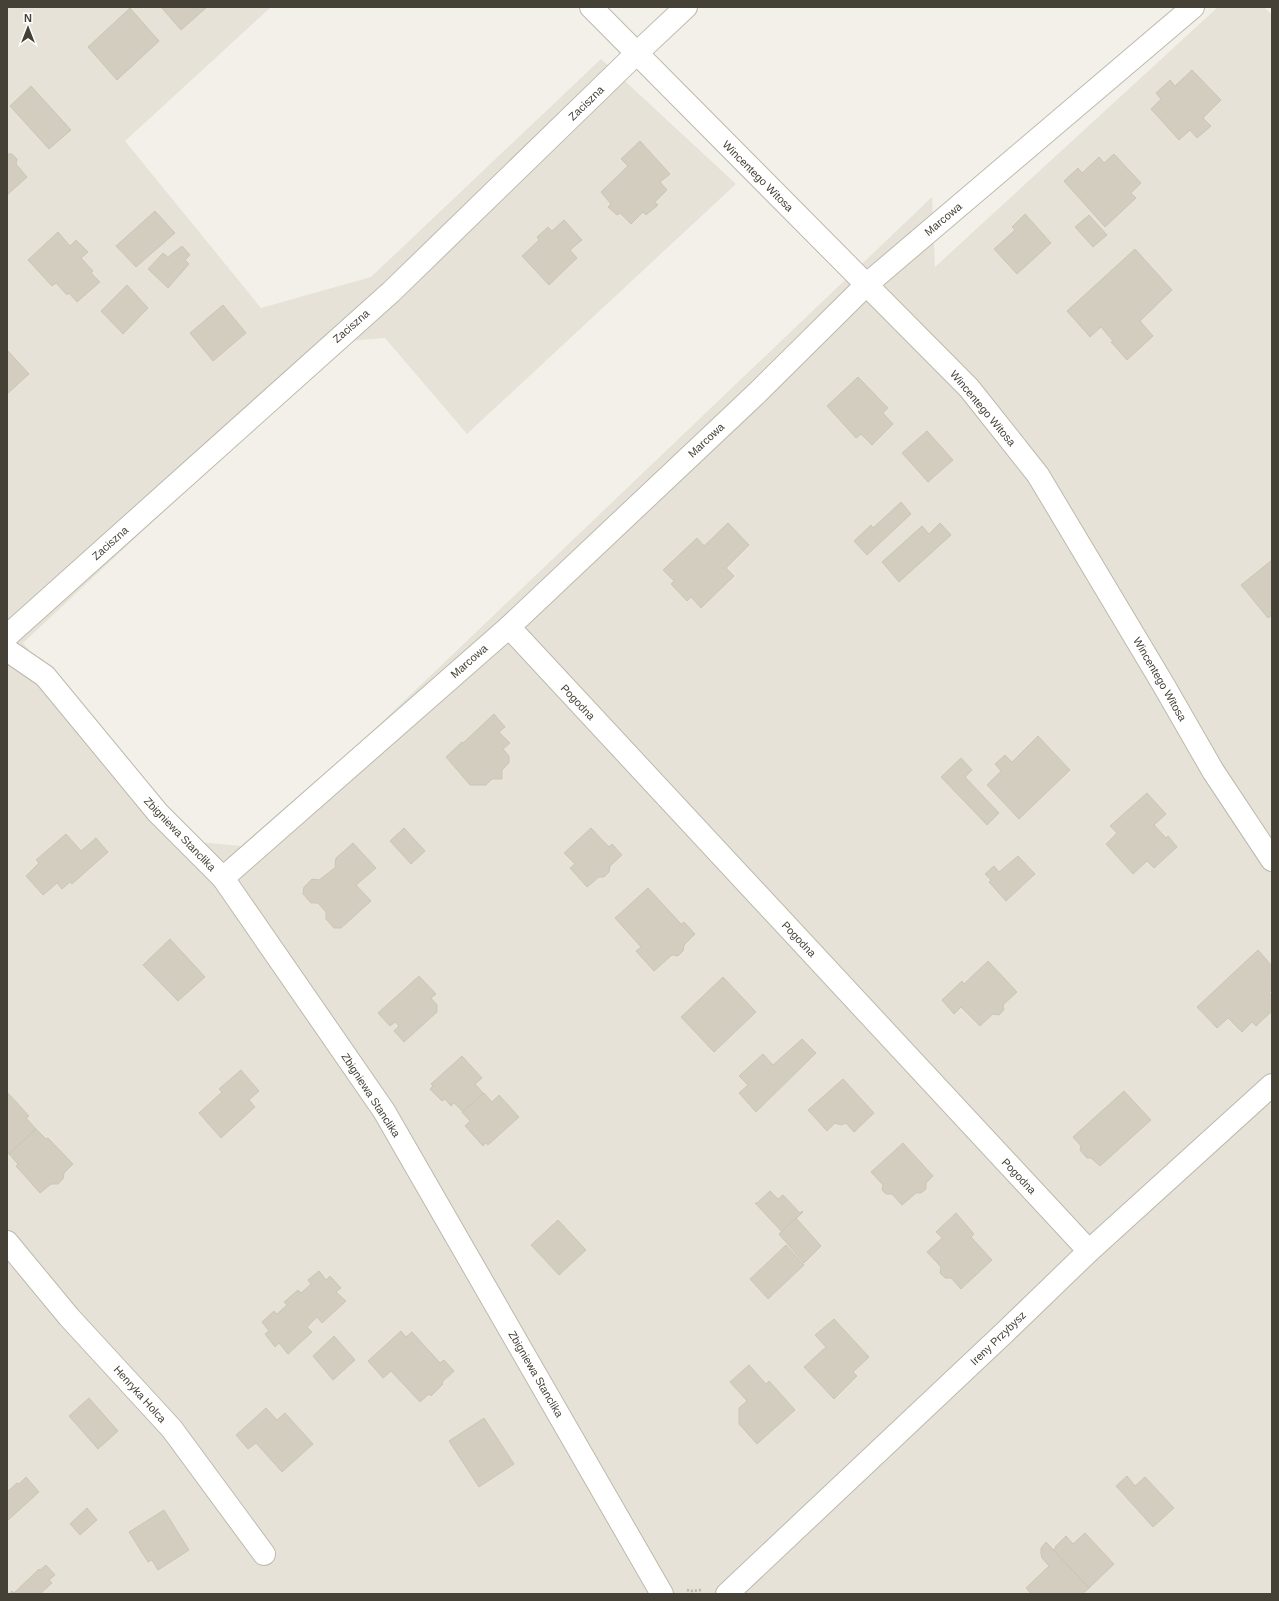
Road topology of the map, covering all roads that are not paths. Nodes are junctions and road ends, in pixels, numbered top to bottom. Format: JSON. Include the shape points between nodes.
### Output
{"nodes":[{"id":1,"x":591,"y":7,"type":"edge"},
{"id":2,"x":686,"y":7,"type":"edge"},
{"id":3,"x":1193,"y":7,"type":"edge"},
{"id":4,"x":637,"y":53,"type":"junction"},
{"id":5,"x":866,"y":285,"type":"junction"},
{"id":6,"x":508,"y":627,"type":"junction"},
{"id":7,"x":7,"y":636,"type":"edge"},
{"id":8,"x":7,"y":650,"type":"edge"},
{"id":9,"x":1272,"y":860,"type":"edge"},
{"id":10,"x":223,"y":878,"type":"junction"},
{"id":11,"x":1272,"y":1086,"type":"edge"},
{"id":12,"x":7,"y":1242,"type":"edge"},
{"id":13,"x":1089,"y":1251,"type":"junction"},
{"id":14,"x":264,"y":1554,"type":"dead end"},
{"id":15,"x":661,"y":1590,"type":"edge"},
{"id":16,"x":729,"y":1592,"type":"edge"}],
"edges":[{"from":1,"to":4,"type":"street","name":"Wincentego Witosa"},
{"from":2,"to":4,"type":"street","name":"Zaciszna"},
{"from":3,"to":5,"type":"street","name":"Marcowa"},
{"from":4,"to":5,"type":"street","name":"Wincentego Witosa"},
{"from":4,"to":7,"type":"street","name":"Zaciszna","via":[[391,292]]},
{"from":5,"to":6,"type":"street","name":"Marcowa","via":[[751,398]]},
{"from":5,"to":9,"type":"street","name":"Wincentego Witosa","via":[[969,388],[1038,474],[1213,771]]},
{"from":6,"to":10,"type":"street","name":"Marcowa"},
{"from":6,"to":13,"type":"street","name":"Pogodna"},
{"from":8,"to":10,"type":"street","name":"Zbigniewa Stanclika","via":[[44,676],[158,813]]},
{"from":10,"to":15,"type":"street","name":"Zbigniewa Stanclika","via":[[384,1111]]},
{"from":11,"to":13,"type":"street","name":"Ireny Przybysz"},
{"from":12,"to":14,"type":"street","name":"Henryka Holca","via":[[69,1317],[172,1429]]},
{"from":13,"to":16,"type":"street","name":"Ireny Przybysz"}]}
